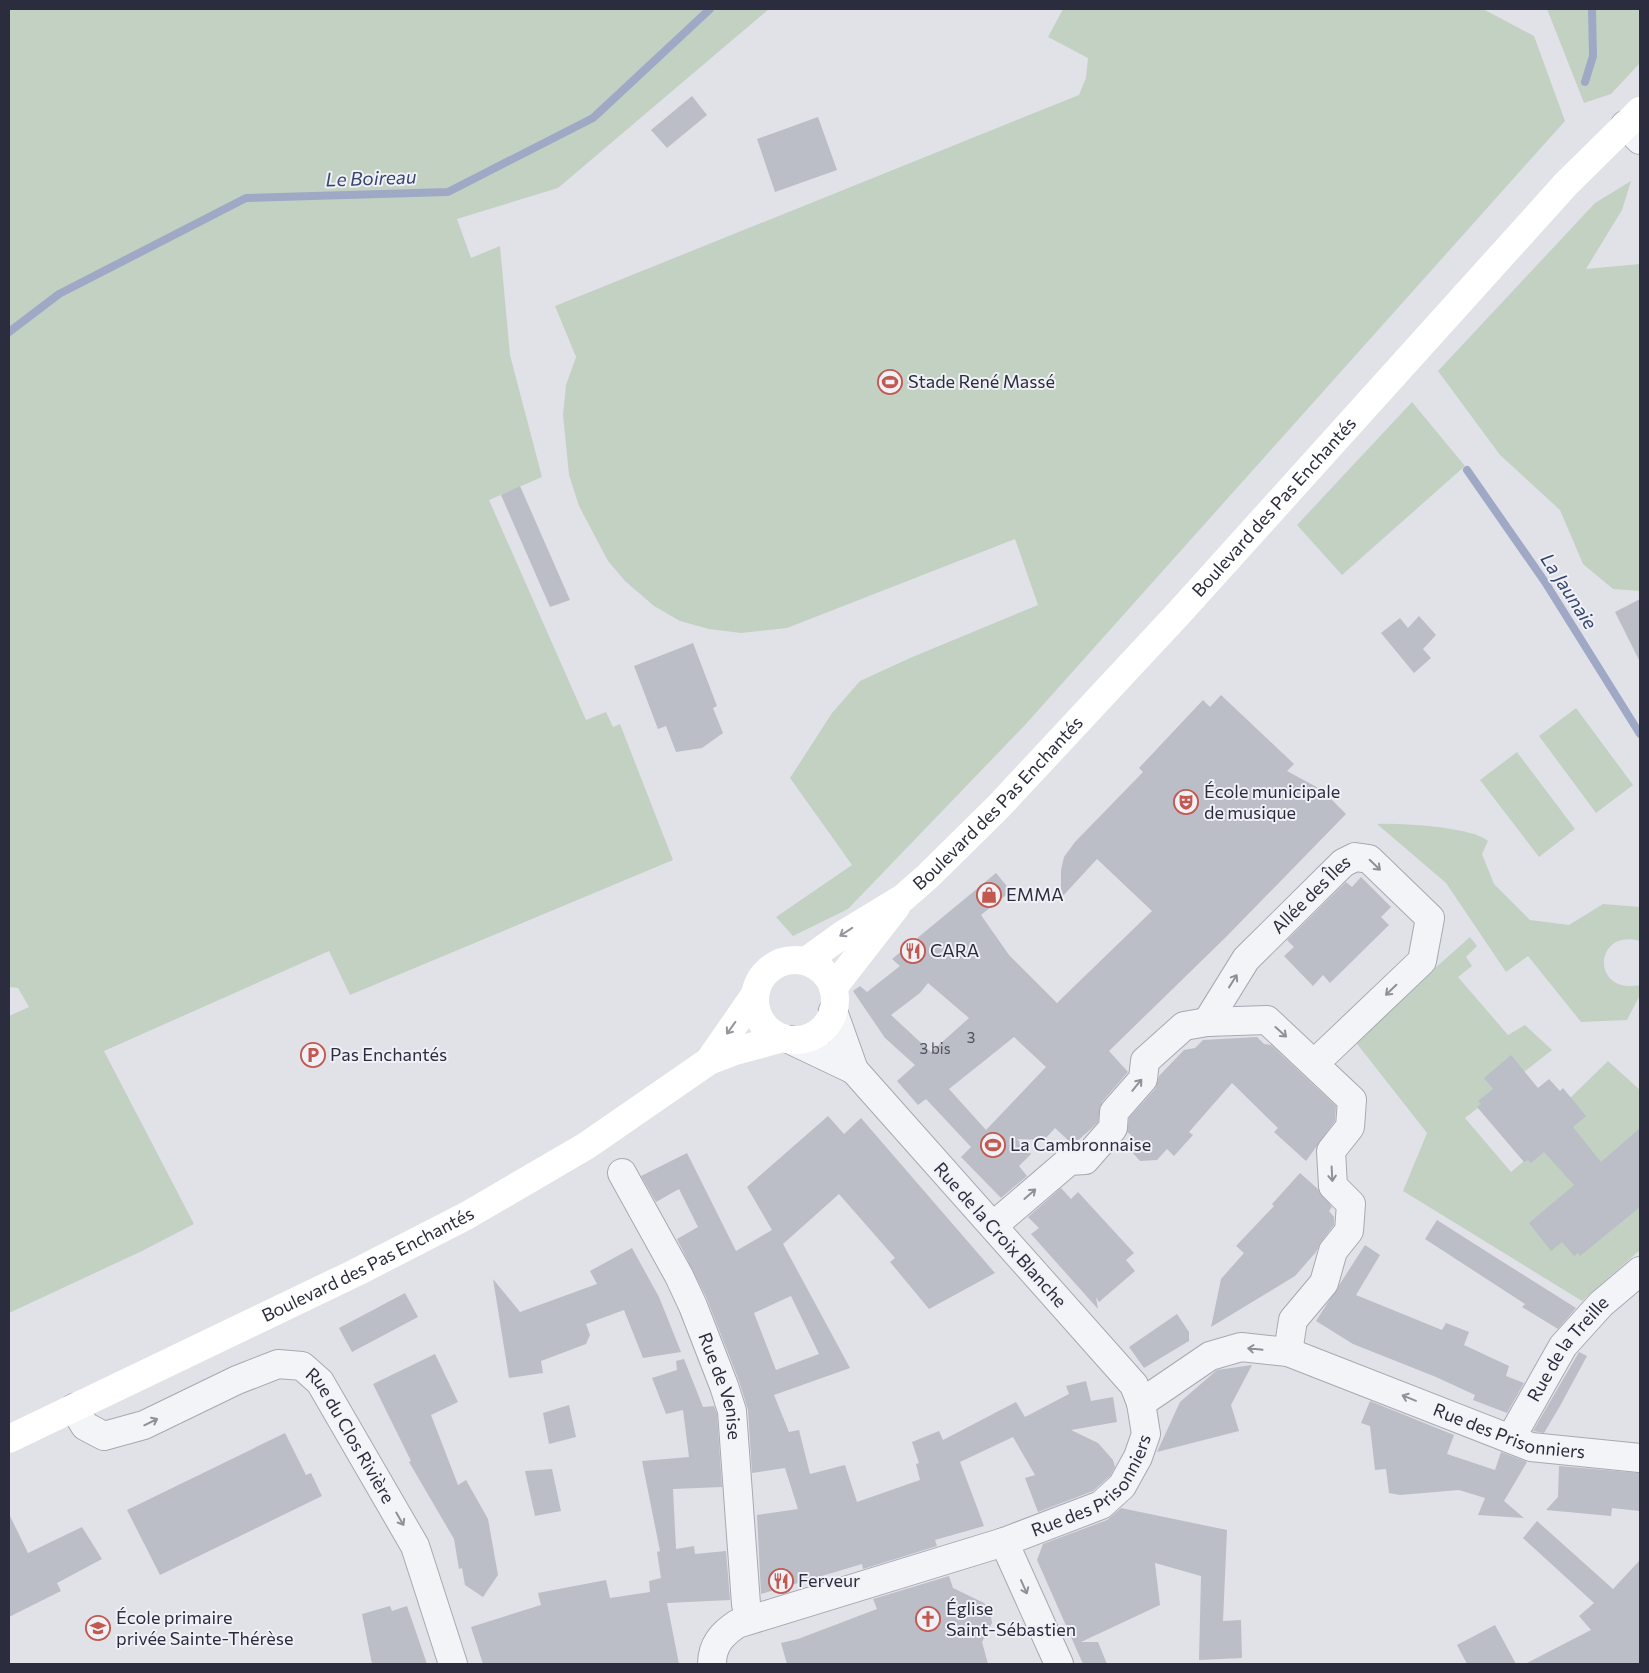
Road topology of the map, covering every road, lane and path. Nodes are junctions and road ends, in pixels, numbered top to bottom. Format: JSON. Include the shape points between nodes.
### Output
{"nodes":[{"id":1,"x":1635,"y":126,"type":"edge"},
{"id":2,"x":903,"y":898,"type":"junction"},
{"id":3,"x":806,"y":961,"type":"junction"},
{"id":4,"x":754,"y":996,"type":"junction"},
{"id":5,"x":833,"y":1000,"type":"junction"},
{"id":6,"x":1207,"y":1022,"type":"junction"},
{"id":7,"x":787,"y":1039,"type":"junction"},
{"id":8,"x":709,"y":1061,"type":"junction"},
{"id":9,"x":1315,"y":1063,"type":"junction"},
{"id":10,"x":854,"y":1070,"type":"junction"},
{"id":11,"x":622,"y":1173,"type":"dead end"},
{"id":12,"x":993,"y":1226,"type":"junction"},
{"id":13,"x":1640,"y":1271,"type":"edge"},
{"id":14,"x":1288,"y":1352,"type":"junction"},
{"id":15,"x":1141,"y":1403,"type":"junction"},
{"id":16,"x":74,"y":1408,"type":"junction"},
{"id":17,"x":1511,"y":1438,"type":"junction"},
{"id":18,"x":9,"y":1439,"type":"edge"},
{"id":19,"x":1640,"y":1458,"type":"edge"},
{"id":20,"x":1004,"y":1542,"type":"junction"},
{"id":21,"x":749,"y":1619,"type":"junction"},
{"id":22,"x":453,"y":1664,"type":"edge"},
{"id":23,"x":712,"y":1664,"type":"edge"},
{"id":24,"x":1059,"y":1664,"type":"edge"}],
"edges":[{"from":1,"to":2,"type":"main road","name":"Boulevard des Pas Enchantés","via":[[1566,184],[1072,729],[973,832]]},
{"from":2,"to":3,"type":"main road","name":"Boulevard des Pas Enchantés","one_way":true},
{"from":2,"to":5,"type":"main road","name":"Boulevard des Pas Enchantés","via":[[844,972]]},
{"from":3,"to":4,"type":"main road","name":"Boulevard des Pas Enchantés","via":[[776,964],[764,974]]},
{"from":3,"to":5,"type":"main road","via":[[820,968]]},
{"from":4,"to":7,"type":"main road","via":[[756,1011],[763,1025]]},
{"from":4,"to":8,"type":"main road","name":"Boulevard des Pas Enchantés","one_way":true},
{"from":5,"to":7,"type":"main road","name":"Boulevard des Pas Enchantés","via":[[820,1031],[806,1038]]},
{"from":5,"to":10,"type":"street","name":"Rue de la Croix Blanche"},
{"from":6,"to":9,"type":"street","one_way":true,"via":[[1267,1020]]},
{"from":6,"to":9,"type":"street","name":"Allée des Îles","one_way":true,"via":[[1246,959],[1343,863],[1355,858],[1368,859],[1430,918],[1422,961]]},
{"from":12,"to":6,"type":"street","one_way":true,"via":[[1068,1161],[1085,1160],[1113,1128],[1114,1112],[1143,1079],[1145,1061],[1184,1026]]},
{"from":7,"to":8,"type":"main road","name":"Boulevard des Pas Enchantés","via":[[734,1051]]},
{"from":7,"to":10,"type":"street","name":"Rue de la Croix Blanche"},
{"from":8,"to":16,"type":"main road","name":"Boulevard des Pas Enchantés","via":[[586,1146],[466,1216]]},
{"from":9,"to":14,"type":"street","one_way":true,"via":[[1352,1100],[1350,1127],[1331,1151],[1333,1186],[1350,1204],[1348,1232],[1332,1251],[1324,1283],[1293,1320]]},
{"from":10,"to":12,"type":"street","name":"Rue de la Croix Blanche"},
{"from":11,"to":21,"type":"street","name":"Rue de Venise","via":[[679,1276],[732,1411]]},
{"from":12,"to":15,"type":"street","name":"Rue de la Croix Blanche","via":[[1134,1385]]},
{"from":13,"to":17,"type":"street","name":"Rue de la Treille","via":[[1601,1304],[1563,1346]]},
{"from":14,"to":15,"type":"street","name":"Rue des Prisonniers","one_way":true,"via":[[1241,1347],[1210,1356]]},
{"from":17,"to":14,"type":"street","name":"Rue des Prisonniers","one_way":true},
{"from":15,"to":20,"type":"street","name":"Rue des Prisonniers","via":[[1146,1434],[1122,1486],[1101,1505]]},
{"from":16,"to":18,"type":"main road","name":"Boulevard des Pas Enchantés"},
{"from":16,"to":22,"type":"street","name":"Rue du Clos Rivière","one_way":true,"via":[[86,1426],[104,1436],[144,1426],[237,1380],[278,1364],[302,1366],[320,1382],[415,1546]]},
{"from":17,"to":19,"type":"street","name":"Rue des Prisonniers","via":[[1531,1447]]},
{"from":20,"to":21,"type":"street","name":"Rue des Prisonniers"},
{"from":20,"to":24,"type":"street","one_way":true},
{"from":21,"to":23,"type":"street","name":"Rue des Prisonniers","via":[[727,1630],[720,1638],[714,1648]]}]}
